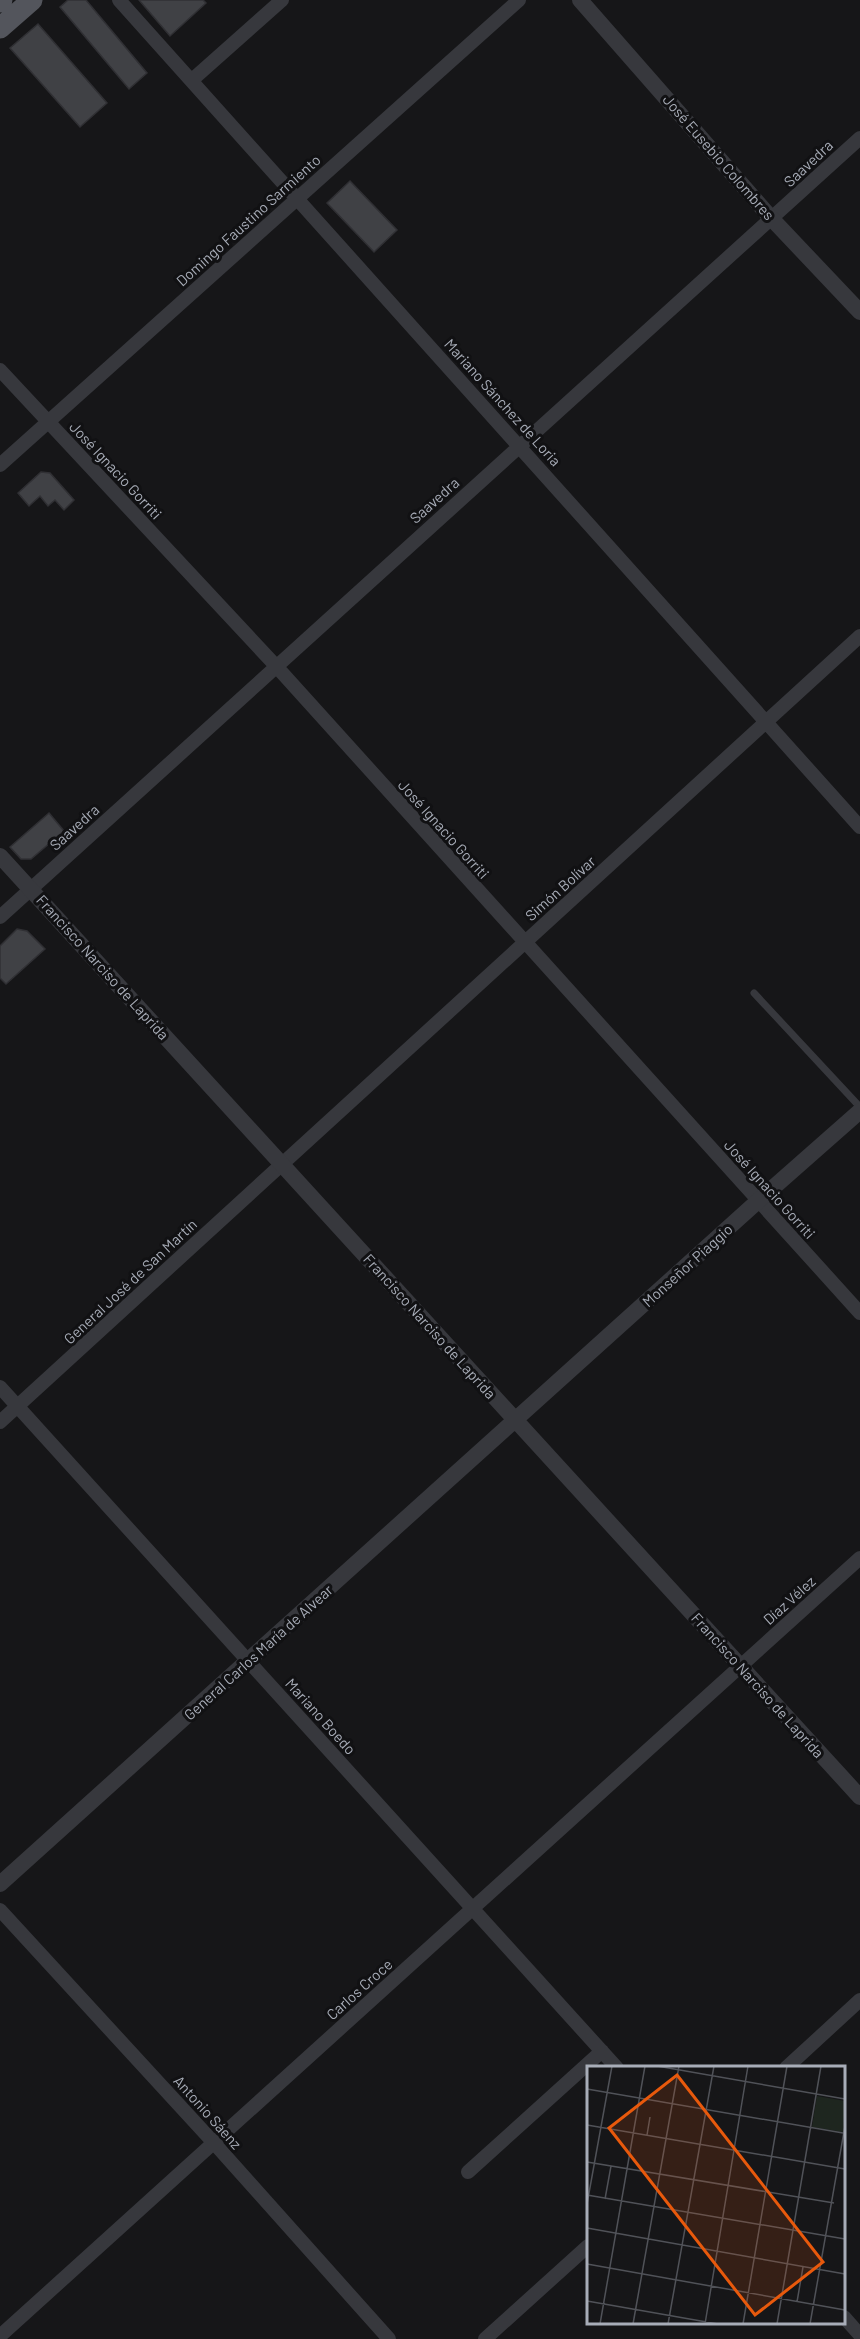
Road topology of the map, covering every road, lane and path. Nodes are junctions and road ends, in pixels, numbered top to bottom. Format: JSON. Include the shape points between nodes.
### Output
{"nodes":[{"id":1,"x":32,"y":0,"type":"edge"},
{"id":2,"x":119,"y":0,"type":"edge"},
{"id":3,"x":282,"y":0,"type":"edge"},
{"id":4,"x":519,"y":0,"type":"edge"},
{"id":5,"x":580,"y":0,"type":"edge"},
{"id":6,"x":0,"y":28,"type":"edge"},
{"id":7,"x":192,"y":80,"type":"junction"},
{"id":8,"x":860,"y":138,"type":"edge"},
{"id":9,"x":296,"y":198,"type":"junction"},
{"id":10,"x":772,"y":219,"type":"junction"},
{"id":11,"x":860,"y":312,"type":"edge"},
{"id":12,"x":0,"y":370,"type":"edge"},
{"id":13,"x":48,"y":422,"type":"junction"},
{"id":14,"x":520,"y":445,"type":"junction"},
{"id":15,"x":0,"y":465,"type":"edge"},
{"id":16,"x":860,"y":636,"type":"edge"},
{"id":17,"x":276,"y":666,"type":"junction"},
{"id":18,"x":766,"y":722,"type":"junction"},
{"id":19,"x":860,"y":827,"type":"edge"},
{"id":20,"x":0,"y":856,"type":"edge"},
{"id":21,"x":31,"y":888,"type":"junction"},
{"id":22,"x":0,"y":917,"type":"edge"},
{"id":23,"x":525,"y":942,"type":"junction"},
{"id":24,"x":754,"y":993,"type":"dead end"},
{"id":25,"x":860,"y":1109,"type":"edge"},
{"id":26,"x":281,"y":1164,"type":"junction"},
{"id":27,"x":758,"y":1201,"type":"junction"},
{"id":28,"x":860,"y":1313,"type":"edge"},
{"id":29,"x":0,"y":1387,"type":"edge"},
{"id":30,"x":17,"y":1406,"type":"junction"},
{"id":31,"x":516,"y":1420,"type":"junction"},
{"id":32,"x":0,"y":1422,"type":"edge"},
{"id":33,"x":860,"y":1558,"type":"edge"},
{"id":34,"x":248,"y":1660,"type":"junction"},
{"id":35,"x":741,"y":1666,"type":"junction"},
{"id":36,"x":860,"y":1797,"type":"edge"},
{"id":37,"x":0,"y":1884,"type":"edge"},
{"id":38,"x":473,"y":1908,"type":"junction"},
{"id":39,"x":0,"y":1910,"type":"edge"},
{"id":40,"x":860,"y":2000,"type":"edge"},
{"id":41,"x":602,"y":2051,"type":"junction"},
{"id":42,"x":616,"y":2066,"type":"edge"},
{"id":43,"x":787,"y":2066,"type":"edge"},
{"id":44,"x":214,"y":2143,"type":"junction"},
{"id":45,"x":468,"y":2172,"type":"dead end"},
{"id":46,"x":587,"y":2247,"type":"edge"},
{"id":47,"x":845,"y":2318,"type":"edge"},
{"id":48,"x":860,"y":2335,"type":"edge"},
{"id":49,"x":0,"y":2336,"type":"edge"},
{"id":50,"x":389,"y":2339,"type":"edge"},
{"id":51,"x":485,"y":2339,"type":"edge"}],
"edges":[{"from":1,"to":6,"type":"main road"},
{"from":2,"to":7,"type":"street","name":"Mariano Sánchez de Loria"},
{"from":3,"to":7,"type":"street"},
{"from":4,"to":9,"type":"street","name":"Domingo Faustino Sarmiento"},
{"from":5,"to":10,"type":"street","name":"José Eusebio Colombres"},
{"from":7,"to":9,"type":"street","name":"Mariano Sánchez de Loria"},
{"from":8,"to":10,"type":"street","name":"Saavedra"},
{"from":9,"to":13,"type":"street","name":"Domingo Faustino Sarmiento"},
{"from":9,"to":14,"type":"street","name":"Mariano Sánchez de Loria"},
{"from":10,"to":11,"type":"street","name":"José Eusebio Colombres"},
{"from":10,"to":14,"type":"street","name":"Saavedra"},
{"from":12,"to":13,"type":"street","name":"José Ignacio Gorriti"},
{"from":13,"to":15,"type":"street","name":"Domingo Faustino Sarmiento"},
{"from":13,"to":17,"type":"street","name":"José Ignacio Gorriti"},
{"from":14,"to":17,"type":"street","name":"Saavedra"},
{"from":14,"to":18,"type":"street","name":"Mariano Sánchez de Loria"},
{"from":16,"to":18,"type":"street","name":"Simón Bolívar"},
{"from":17,"to":21,"type":"street","name":"Saavedra"},
{"from":17,"to":23,"type":"street","name":"José Ignacio Gorriti"},
{"from":18,"to":19,"type":"street","name":"Mariano Sánchez de Loria"},
{"from":18,"to":23,"type":"street","name":"Simón Bolívar"},
{"from":20,"to":21,"type":"street","name":"Francisco Narciso de Laprida"},
{"from":21,"to":22,"type":"street","name":"Saavedra"},
{"from":21,"to":26,"type":"street","name":"Francisco Narciso de Laprida"},
{"from":23,"to":26,"type":"street","name":"Simón Bolívar"},
{"from":23,"to":27,"type":"street","name":"José Ignacio Gorriti"},
{"from":24,"to":25,"type":"lane"},
{"from":25,"to":27,"type":"street","name":"Monseñor Piaggio"},
{"from":26,"to":30,"type":"street","name":"General José de San Martín"},
{"from":26,"to":31,"type":"street","name":"Francisco Narciso de Laprida"},
{"from":27,"to":28,"type":"street","name":"José Ignacio Gorriti"},
{"from":27,"to":31,"type":"street","name":"Monseñor Piaggio"},
{"from":29,"to":30,"type":"street","name":"Mariano Boedo"},
{"from":30,"to":32,"type":"street","name":"General José de San Martín"},
{"from":30,"to":34,"type":"street","name":"Mariano Boedo"},
{"from":31,"to":34,"type":"street","name":"General Carlos María de Alvear"},
{"from":31,"to":35,"type":"street","name":"Francisco Narciso de Laprida"},
{"from":33,"to":35,"type":"street","name":"Díaz Vélez"},
{"from":34,"to":37,"type":"street","name":"General Carlos María de Alvear"},
{"from":34,"to":38,"type":"street","name":"Mariano Boedo"},
{"from":35,"to":36,"type":"street","name":"Francisco Narciso de Laprida"},
{"from":35,"to":38,"type":"street","name":"Carlos Croce"},
{"from":38,"to":41,"type":"street","name":"Mariano Boedo"},
{"from":38,"to":44,"type":"street","name":"Carlos Croce"},
{"from":39,"to":44,"type":"street","name":"Antonio Sáenz"},
{"from":40,"to":43,"type":"street"},
{"from":41,"to":42,"type":"street","name":"Mariano Boedo"},
{"from":41,"to":45,"type":"street"},
{"from":44,"to":49,"type":"street","name":"Carlos Croce"},
{"from":44,"to":50,"type":"street","name":"Antonio Sáenz"},
{"from":46,"to":51,"type":"street"},
{"from":47,"to":48,"type":"street"}]}
